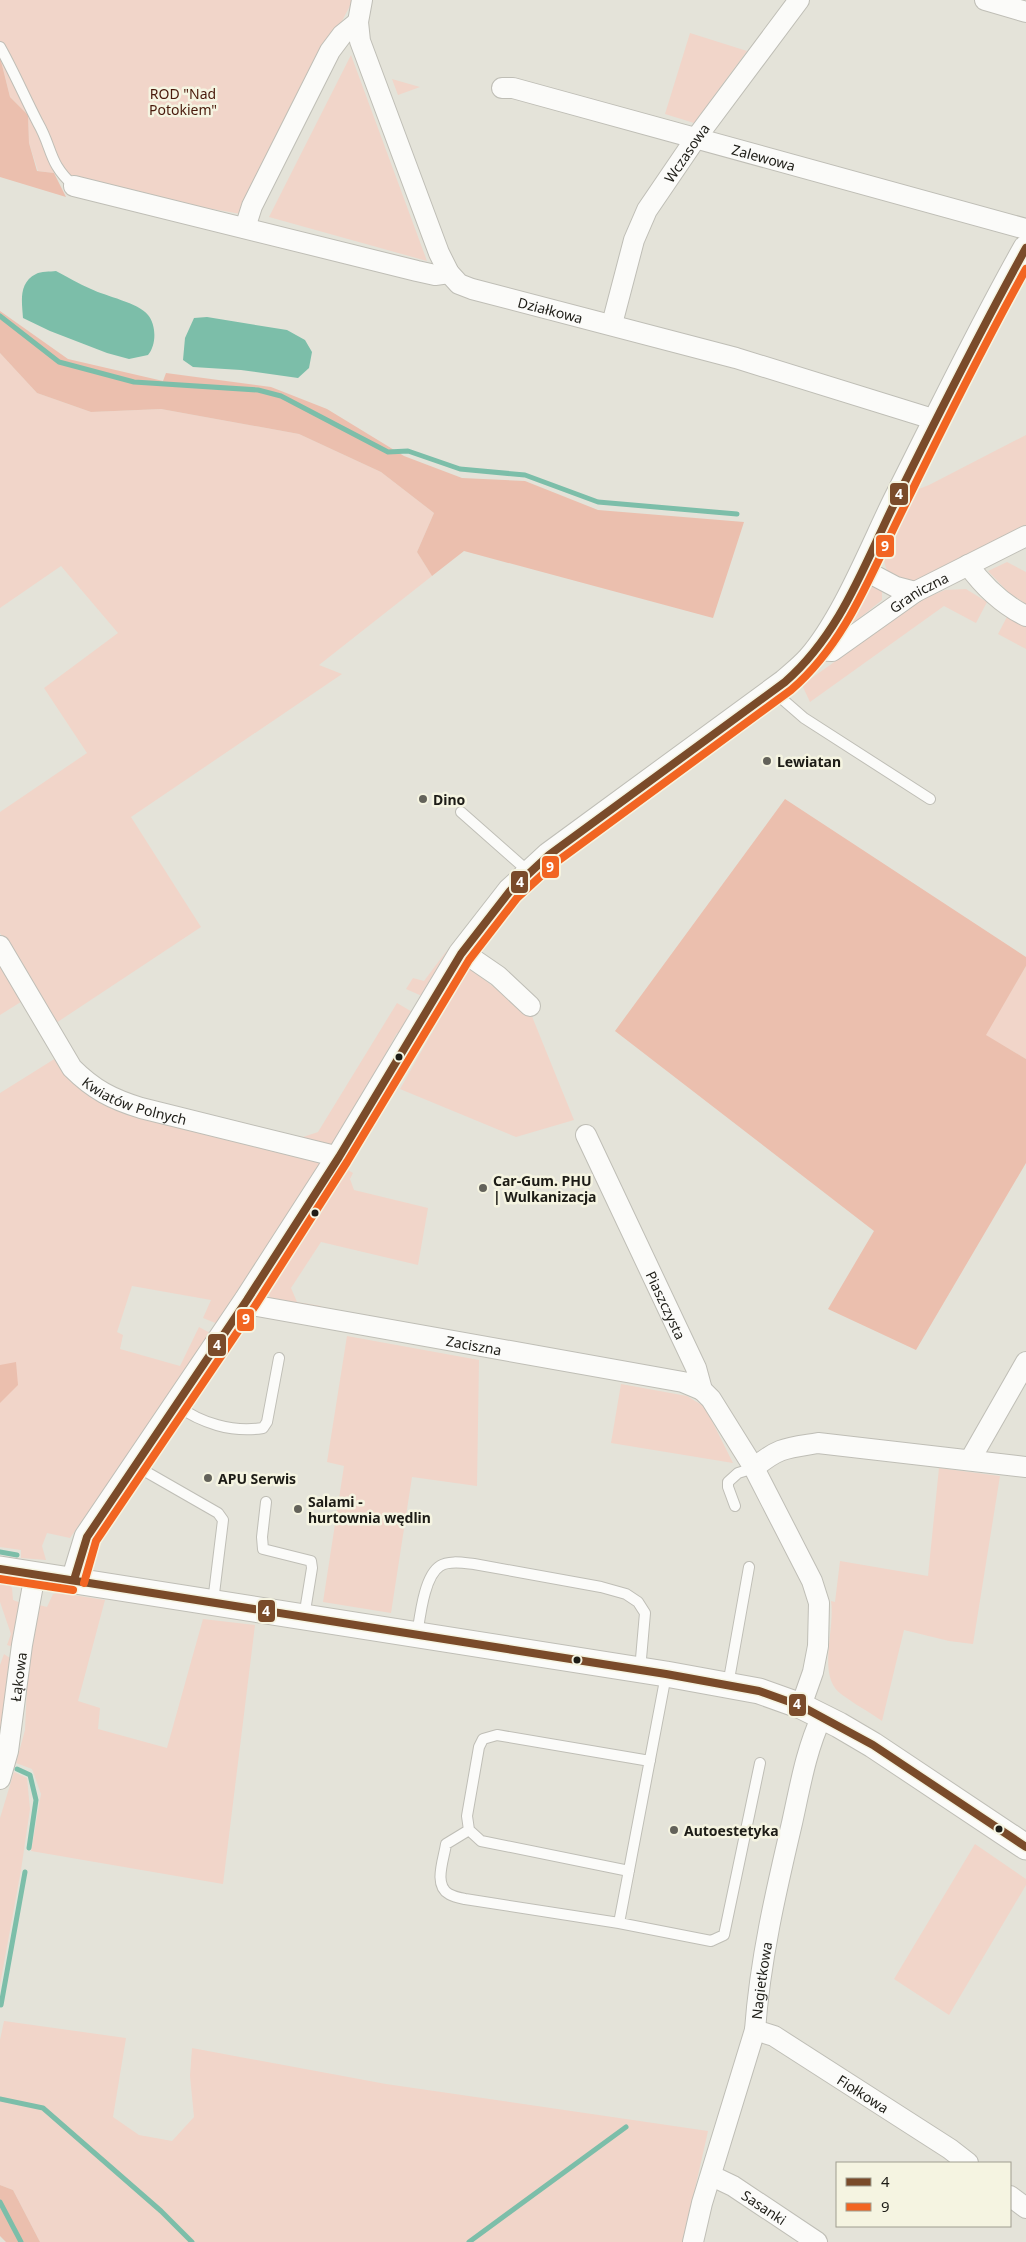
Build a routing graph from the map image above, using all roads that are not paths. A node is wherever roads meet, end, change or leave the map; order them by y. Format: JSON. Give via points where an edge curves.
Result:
{"nodes":[{"id":1,"x":362,"y":0,"type":"edge"},
{"id":2,"x":799,"y":0,"type":"edge"},
{"id":3,"x":985,"y":0,"type":"edge"},
{"id":4,"x":1026,"y":12,"type":"edge"},
{"id":5,"x":358,"y":22,"type":"junction"},
{"id":6,"x":0,"y":46,"type":"edge"},
{"id":7,"x":502,"y":88,"type":"dead end"},
{"id":8,"x":696,"y":138,"type":"junction"},
{"id":9,"x":74,"y":186,"type":"joint"},
{"id":10,"x":244,"y":228,"type":"junction"},
{"id":11,"x":1026,"y":229,"type":"edge"},
{"id":12,"x":1026,"y":248,"type":"edge"},
{"id":13,"x":449,"y":273,"type":"junction"},
{"id":14,"x":612,"y":324,"type":"junction"},
{"id":15,"x":936,"y":420,"type":"junction"},
{"id":16,"x":1026,"y":536,"type":"edge"},
{"id":17,"x":968,"y":565,"type":"junction"},
{"id":18,"x":862,"y":568,"type":"junction"},
{"id":19,"x":915,"y":592,"type":"junction"},
{"id":20,"x":1026,"y":616,"type":"edge"},
{"id":21,"x":816,"y":650,"type":"junction"},
{"id":22,"x":773,"y":691,"type":"junction"},
{"id":23,"x":930,"y":799,"type":"dead end"},
{"id":24,"x":462,"y":812,"type":"dead end"},
{"id":25,"x":530,"y":873,"type":"junction"},
{"id":26,"x":0,"y":946,"type":"edge"},
{"id":27,"x":462,"y":952,"type":"junction"},
{"id":28,"x":530,"y":1006,"type":"dead end"},
{"id":29,"x":586,"y":1134,"type":"dead end"},
{"id":30,"x":339,"y":1157,"type":"junction"},
{"id":31,"x":247,"y":1300,"type":"junction"},
{"id":32,"x":280,"y":1358,"type":"dead end"},
{"id":33,"x":1026,"y":1362,"type":"edge"},
{"id":34,"x":702,"y":1390,"type":"junction"},
{"id":35,"x":176,"y":1405,"type":"junction"},
{"id":36,"x":970,"y":1460,"type":"junction"},
{"id":37,"x":135,"y":1466,"type":"junction"},
{"id":38,"x":1026,"y":1467,"type":"edge"},
{"id":39,"x":754,"y":1468,"type":"junction"},
{"id":40,"x":266,"y":1502,"type":"dead end"},
{"id":41,"x":736,"y":1506,"type":"dead end"},
{"id":42,"x":749,"y":1567,"type":"dead end"},
{"id":43,"x":0,"y":1569,"type":"edge"},
{"id":44,"x":35,"y":1574,"type":"junction"},
{"id":45,"x":74,"y":1580,"type":"junction"},
{"id":46,"x":213,"y":1602,"type":"junction"},
{"id":47,"x":304,"y":1617,"type":"junction"},
{"id":48,"x":416,"y":1634,"type":"junction"},
{"id":49,"x":640,"y":1670,"type":"junction"},
{"id":50,"x":666,"y":1674,"type":"junction"},
{"id":51,"x":728,"y":1685,"type":"junction"},
{"id":52,"x":812,"y":1711,"type":"junction"},
{"id":53,"x":650,"y":1761,"type":"junction"},
{"id":54,"x":760,"y":1763,"type":"dead end"},
{"id":55,"x":0,"y":1779,"type":"edge"},
{"id":56,"x":469,"y":1830,"type":"junction"},
{"id":57,"x":1026,"y":1847,"type":"edge"},
{"id":58,"x":629,"y":1871,"type":"junction"},
{"id":59,"x":619,"y":1923,"type":"junction"},
{"id":60,"x":755,"y":2030,"type":"junction"},
{"id":61,"x":967,"y":2162,"type":"edge"},
{"id":62,"x":712,"y":2176,"type":"junction"},
{"id":63,"x":1011,"y":2197,"type":"edge"},
{"id":64,"x":1026,"y":2208,"type":"edge"},
{"id":65,"x":693,"y":2242,"type":"edge"},
{"id":66,"x":816,"y":2242,"type":"edge"}],
"edges":[{"from":1,"to":5,"type":"street","name":"Działkowa"},
{"from":2,"to":8,"type":"street","name":"Wczasowa"},
{"from":3,"to":4,"type":"street"},
{"from":5,"to":10,"type":"street","via":[[330,50]]},
{"from":5,"to":13,"type":"street","name":"Działkowa","via":[[360,42],[439,254]]},
{"from":6,"to":9,"type":"lane","via":[[60,174]]},
{"from":7,"to":8,"type":"street","name":"Zalewowa","via":[[513,88]]},
{"from":8,"to":11,"type":"street","name":"Zalewowa"},
{"from":8,"to":14,"type":"street","name":"Wczasowa","via":[[647,210],[634,240]]},
{"from":9,"to":10,"type":"street"},
{"from":10,"to":13,"type":"street","via":[[416,271],[435,275]]},
{"from":12,"to":15,"type":"street"},
{"from":13,"to":14,"type":"street","name":"Działkowa","via":[[459,284],[472,290]]},
{"from":14,"to":15,"type":"street","name":"Działkowa","via":[[736,358]]},
{"from":15,"to":18,"type":"street"},
{"from":16,"to":17,"type":"street","name":"Graniczna"},
{"from":17,"to":19,"type":"street","name":"Graniczna"},
{"from":17,"to":20,"type":"street","via":[[982,584],[1010,608]]},
{"from":18,"to":19,"type":"street","via":[[896,587]]},
{"from":18,"to":21,"type":"street"},
{"from":19,"to":21,"type":"street","name":"Graniczna","via":[[832,651]]},
{"from":21,"to":22,"type":"street"},
{"from":22,"to":23,"type":"lane","via":[[804,718]]},
{"from":22,"to":25,"type":"street","via":[[584,827]]},
{"from":24,"to":25,"type":"lane"},
{"from":25,"to":27,"type":"street","via":[[510,891]]},
{"from":26,"to":30,"type":"street","name":"Kwiatów Polnych","via":[[72,1068],[86,1082],[111,1098]]},
{"from":27,"to":28,"type":"street","via":[[498,976]]},
{"from":27,"to":30,"type":"street"},
{"from":29,"to":34,"type":"street","name":"Piaszczysta","via":[[696,1368]]},
{"from":30,"to":31,"type":"street"},
{"from":31,"to":34,"type":"street","name":"Zaciszna","via":[[257,1306],[682,1382]]},
{"from":31,"to":35,"type":"street"},
{"from":32,"to":35,"type":"lane","via":[[267,1422],[262,1428],[231,1429]]},
{"from":33,"to":36,"type":"street"},
{"from":34,"to":39,"type":"street","name":"Piaszczysta"},
{"from":35,"to":37,"type":"street"},
{"from":36,"to":38,"type":"street"},
{"from":36,"to":39,"type":"street","via":[[818,1443],[772,1452]]},
{"from":37,"to":45,"type":"street","via":[[87,1537]]},
{"from":37,"to":46,"type":"lane","via":[[223,1520]]},
{"from":39,"to":41,"type":"lane","via":[[738,1473],[728,1482]]},
{"from":39,"to":52,"type":"street","name":"Piaszczysta","via":[[812,1581],[819,1603]]},
{"from":40,"to":47,"type":"lane","via":[[263,1550],[311,1560]]},
{"from":42,"to":51,"type":"lane"},
{"from":43,"to":44,"type":"street"},
{"from":44,"to":45,"type":"street"},
{"from":44,"to":55,"type":"street","name":"Łąkowa","via":[[8,1751]]},
{"from":45,"to":46,"type":"street"},
{"from":46,"to":47,"type":"street"},
{"from":47,"to":48,"type":"street"},
{"from":48,"to":49,"type":"street"},
{"from":48,"to":49,"type":"lane","via":[[432,1573],[441,1565],[474,1564],[626,1594],[638,1602],[645,1613]]},
{"from":49,"to":50,"type":"street"},
{"from":50,"to":51,"type":"street"},
{"from":50,"to":53,"type":"lane"},
{"from":51,"to":52,"type":"street","via":[[759,1691]]},
{"from":52,"to":57,"type":"street","via":[[873,1745]]},
{"from":52,"to":60,"type":"street","name":"Nagietkowa","via":[[809,1750],[772,1909]]},
{"from":53,"to":56,"type":"lane","via":[[497,1735],[483,1739],[467,1816]]},
{"from":53,"to":58,"type":"lane"},
{"from":54,"to":59,"type":"lane","via":[[724,1935],[711,1941]]},
{"from":56,"to":58,"type":"lane","via":[[481,1841]]},
{"from":56,"to":59,"type":"lane","via":[[446,1844],[440,1879],[441,1887],[448,1894]]},
{"from":58,"to":59,"type":"lane"},
{"from":60,"to":61,"type":"street","name":"Fiołkowa","via":[[774,2036]]},
{"from":60,"to":62,"type":"street","name":"Nagietkowa"},
{"from":62,"to":65,"type":"street","name":"Nagietkowa"},
{"from":62,"to":66,"type":"street","name":"Sasanki","via":[[733,2186]]},
{"from":63,"to":64,"type":"street"}]}
